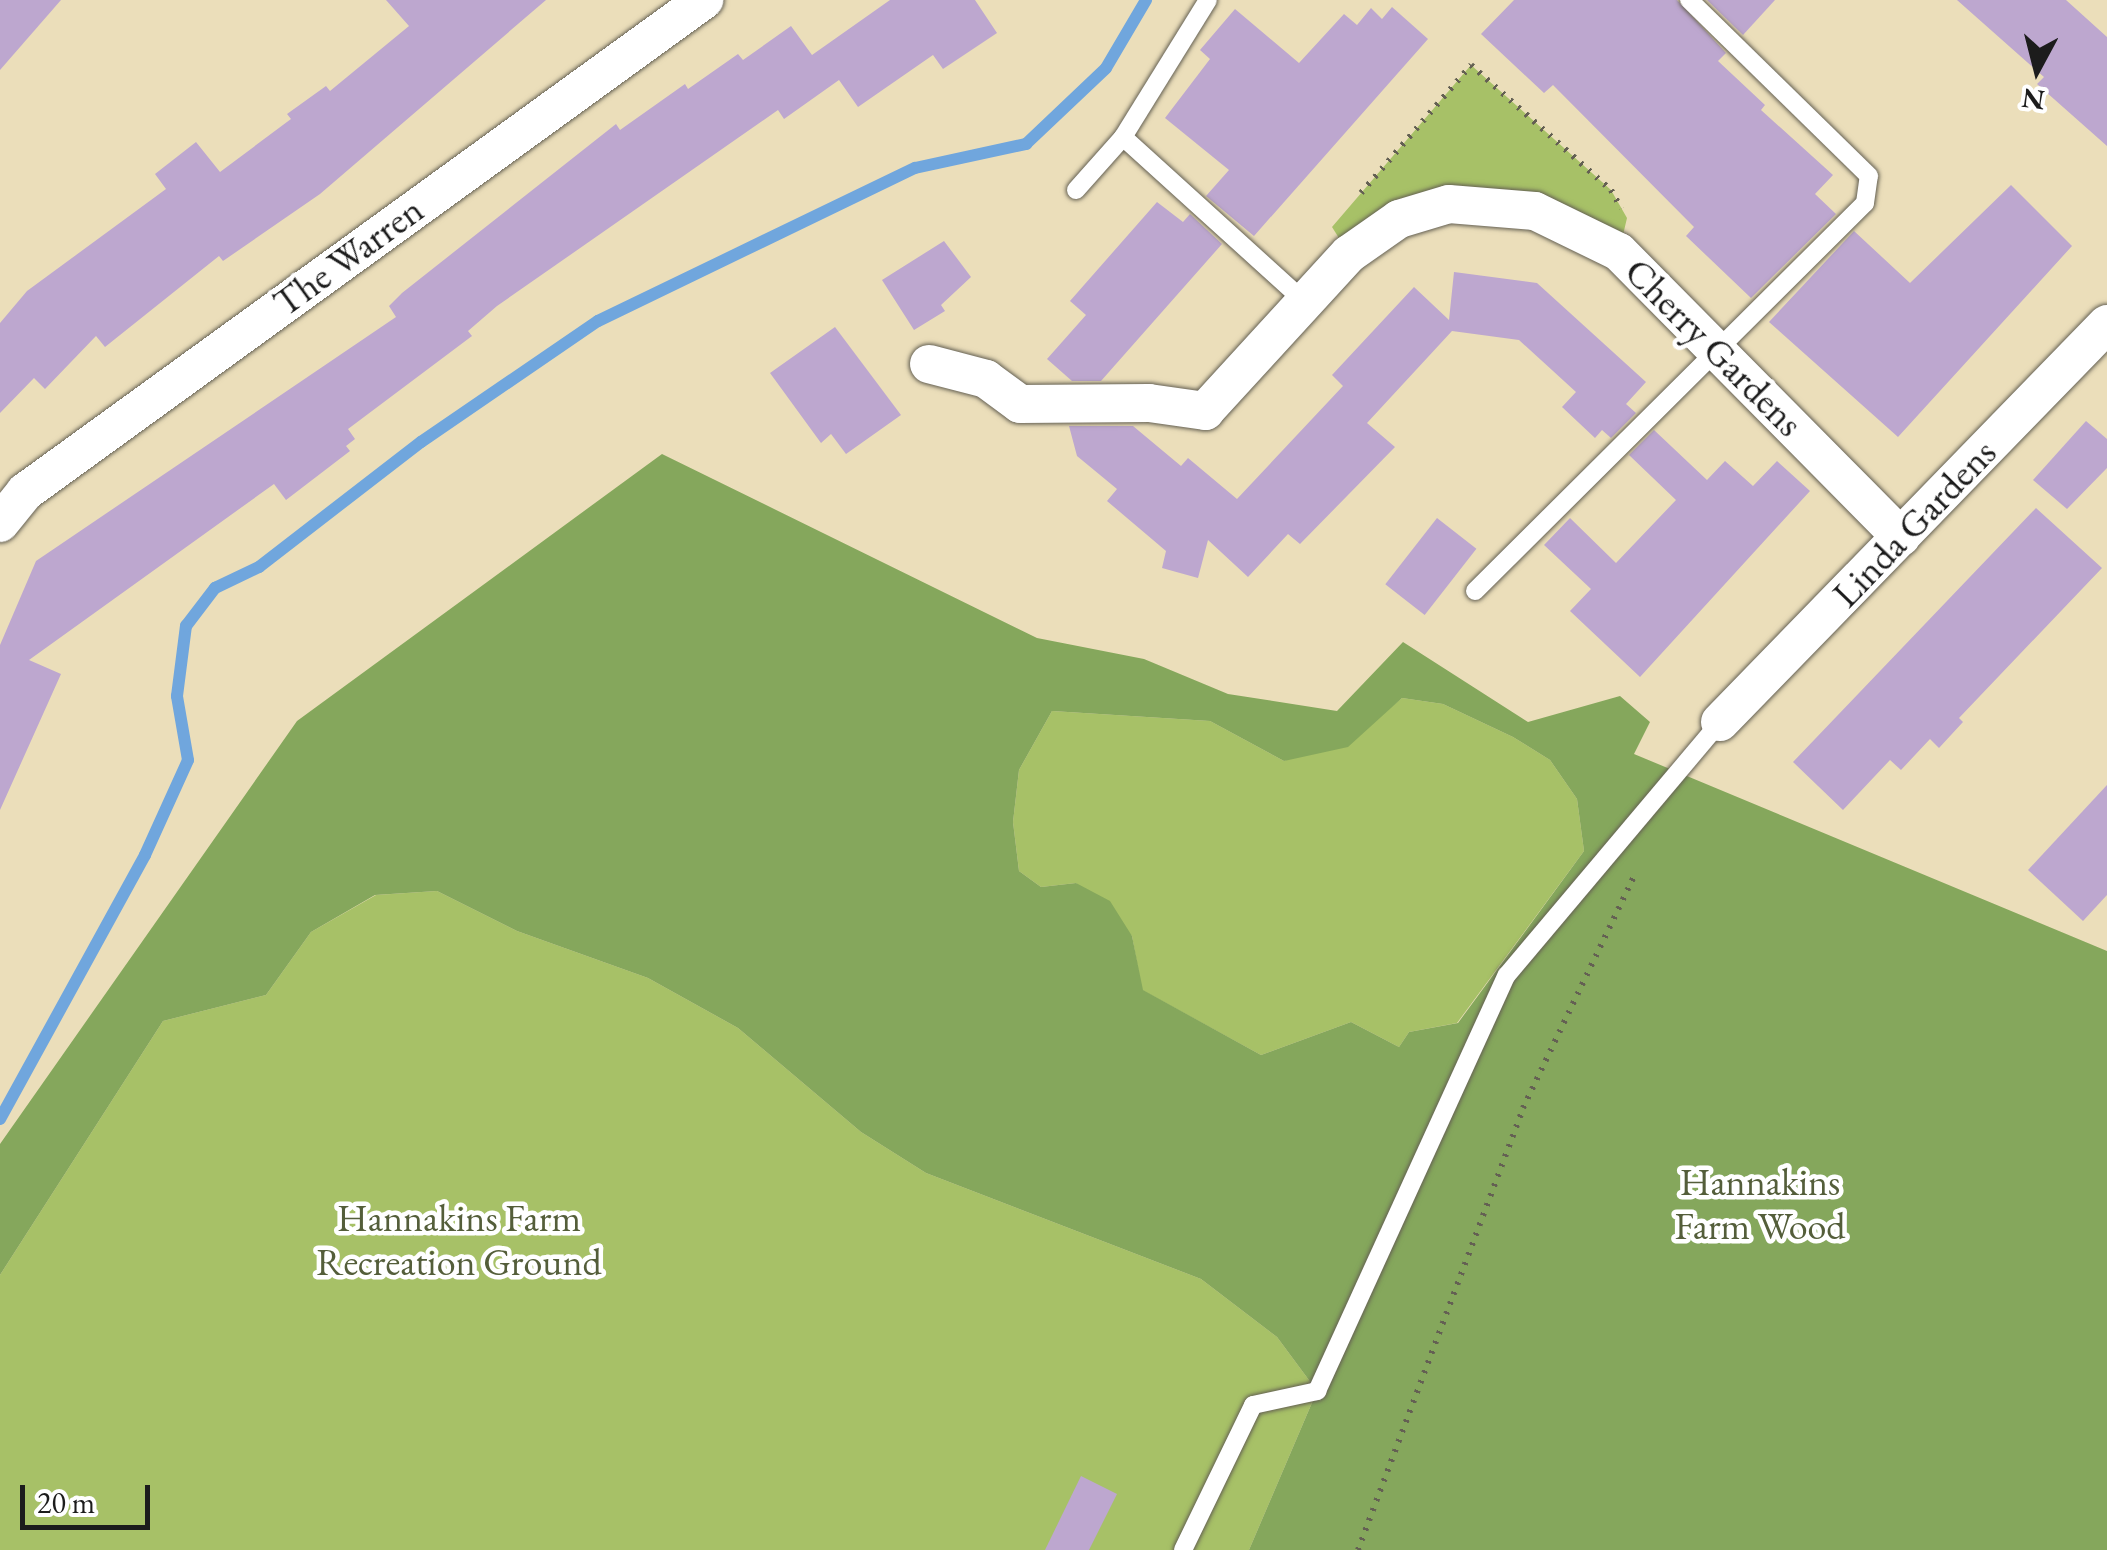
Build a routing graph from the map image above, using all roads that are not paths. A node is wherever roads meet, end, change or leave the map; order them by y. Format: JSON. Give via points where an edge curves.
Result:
{"nodes":[{"id":1,"x":704,"y":0,"type":"edge"},
{"id":2,"x":1208,"y":0,"type":"edge"},
{"id":3,"x":1689,"y":0,"type":"edge"},
{"id":4,"x":1123,"y":138,"type":"junction"},
{"id":5,"x":1076,"y":190,"type":"dead end"},
{"id":6,"x":1304,"y":301,"type":"junction"},
{"id":7,"x":2107,"y":324,"type":"edge"},
{"id":8,"x":1717,"y":350,"type":"junction"},
{"id":9,"x":930,"y":364,"type":"dead end"},
{"id":10,"x":0,"y":523,"type":"edge"},
{"id":11,"x":1901,"y":537,"type":"junction"},
{"id":12,"x":1475,"y":591,"type":"dead end"},
{"id":13,"x":1720,"y":722,"type":"joint"},
{"id":14,"x":1182,"y":1550,"type":"edge"}],
"edges":[{"from":1,"to":10,"type":"street","name":"The Warren","via":[[25,492]]},
{"from":2,"to":4,"type":"lane"},
{"from":3,"to":8,"type":"lane","via":[[1868,176],[1865,203]]},
{"from":4,"to":5,"type":"lane"},
{"from":4,"to":6,"type":"lane"},
{"from":6,"to":8,"type":"street","name":"Cherry Gardens","via":[[1349,254],[1399,219],[1449,204],[1535,212],[1620,252]]},
{"from":6,"to":9,"type":"street","name":"Cherry Gardens","via":[[1205,412],[1148,403],[1020,404],[986,380]]},
{"from":7,"to":11,"type":"street","name":"Linda Gardens"},
{"from":8,"to":11,"type":"street","name":"Cherry Gardens"},
{"from":8,"to":12,"type":"lane"},
{"from":11,"to":13,"type":"street","name":"Linda Gardens"},
{"from":13,"to":14,"type":"lane","via":[[1506,975],[1317,1391],[1253,1405]]}]}
